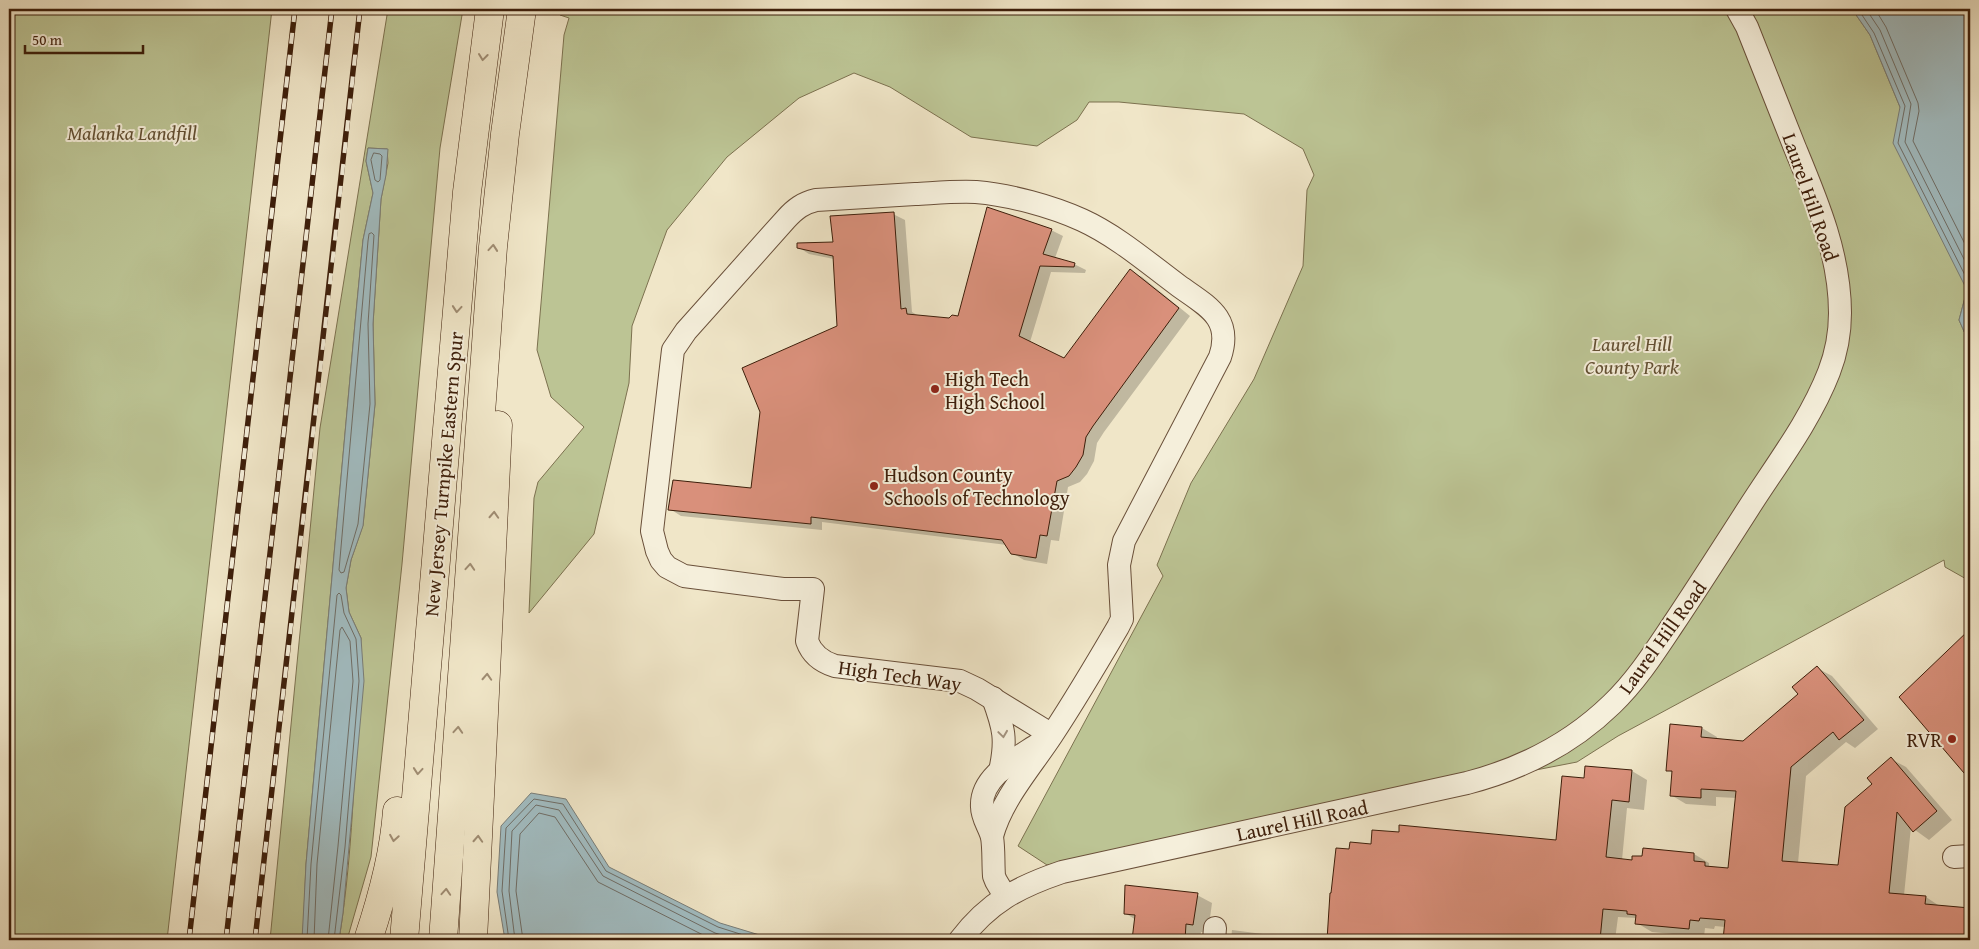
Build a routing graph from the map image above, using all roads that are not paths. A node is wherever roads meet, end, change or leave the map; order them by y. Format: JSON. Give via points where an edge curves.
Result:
{"nodes":[{"id":1,"x":490,"y":9,"type":"edge"},
{"id":2,"x":522,"y":9,"type":"edge"},
{"id":3,"x":1738,"y":9,"type":"edge"},
{"id":4,"x":490,"y":286,"type":"junction"},
{"id":5,"x":782,"y":589,"type":"junction"},
{"id":6,"x":810,"y":613,"type":"junction"},
{"id":7,"x":431,"y":618,"type":"junction"},
{"id":8,"x":993,"y":698,"type":"junction"},
{"id":9,"x":1052,"y":735,"type":"junction"},
{"id":10,"x":1000,"y":770,"type":"junction"},
{"id":11,"x":992,"y":836,"type":"junction"},
{"id":12,"x":1005,"y":896,"type":"junction"},
{"id":13,"x":368,"y":940,"type":"edge"},
{"id":14,"x":404,"y":940,"type":"edge"},
{"id":15,"x":442,"y":940,"type":"edge"},
{"id":16,"x":473,"y":940,"type":"edge"},
{"id":17,"x":960,"y":940,"type":"edge"}],
"edges":[{"from":1,"to":7,"type":"highway","name":"New Jersey Turnpike Eastern Spur","one_way":true,"via":[[469,174]]},
{"from":4,"to":2,"type":"highway","name":"New Jersey Turnpike Eastern Spur","one_way":true,"via":[[504,134]]},
{"from":3,"to":12,"type":"street","name":"Laurel Hill Road","via":[[1827,231],[1838,278],[1838,336],[1829,372],[1803,422],[1641,671],[1612,704],[1577,732],[1534,759],[1490,777],[1062,872]]},
{"from":15,"to":4,"type":"highway","name":"New Jersey Turnpike Eastern Spur","one_way":true},
{"from":16,"to":4,"type":"highway","one_way":true,"via":[[499,406]]},
{"from":5,"to":6,"type":"street","via":[[798,599]]},
{"from":5,"to":6,"type":"street","name":"High Tech Way","via":[[813,589]]},
{"from":5,"to":9,"type":"street","via":[[684,576],[667,567],[657,550],[652,531],[673,350],[686,331],[786,219],[807,202],[955,192],[991,194],[1063,213],[1097,227],[1203,304],[1216,316],[1224,330],[1224,339],[1220,357],[1124,541],[1119,565],[1122,619]]},
{"from":6,"to":8,"type":"street","name":"High Tech Way","via":[[807,641],[814,655],[828,664],[950,679]]},
{"from":7,"to":13,"type":"highway","one_way":true,"via":[[404,728],[392,852]]},
{"from":7,"to":14,"type":"highway","name":"New Jersey Turnpike Eastern Spur","one_way":true},
{"from":8,"to":9,"type":"street","name":"High Tech Way"},
{"from":8,"to":10,"type":"street","one_way":true,"via":[[1004,736],[1005,750]]},
{"from":9,"to":10,"type":"street"},
{"from":9,"to":11,"type":"street","via":[[1005,806]]},
{"from":10,"to":11,"type":"street","via":[[987,788],[982,804],[983,816]]},
{"from":11,"to":12,"type":"street","via":[[994,876]]},
{"from":12,"to":17,"type":"street","name":"Laurel Hill Road","via":[[987,909]]}]}
